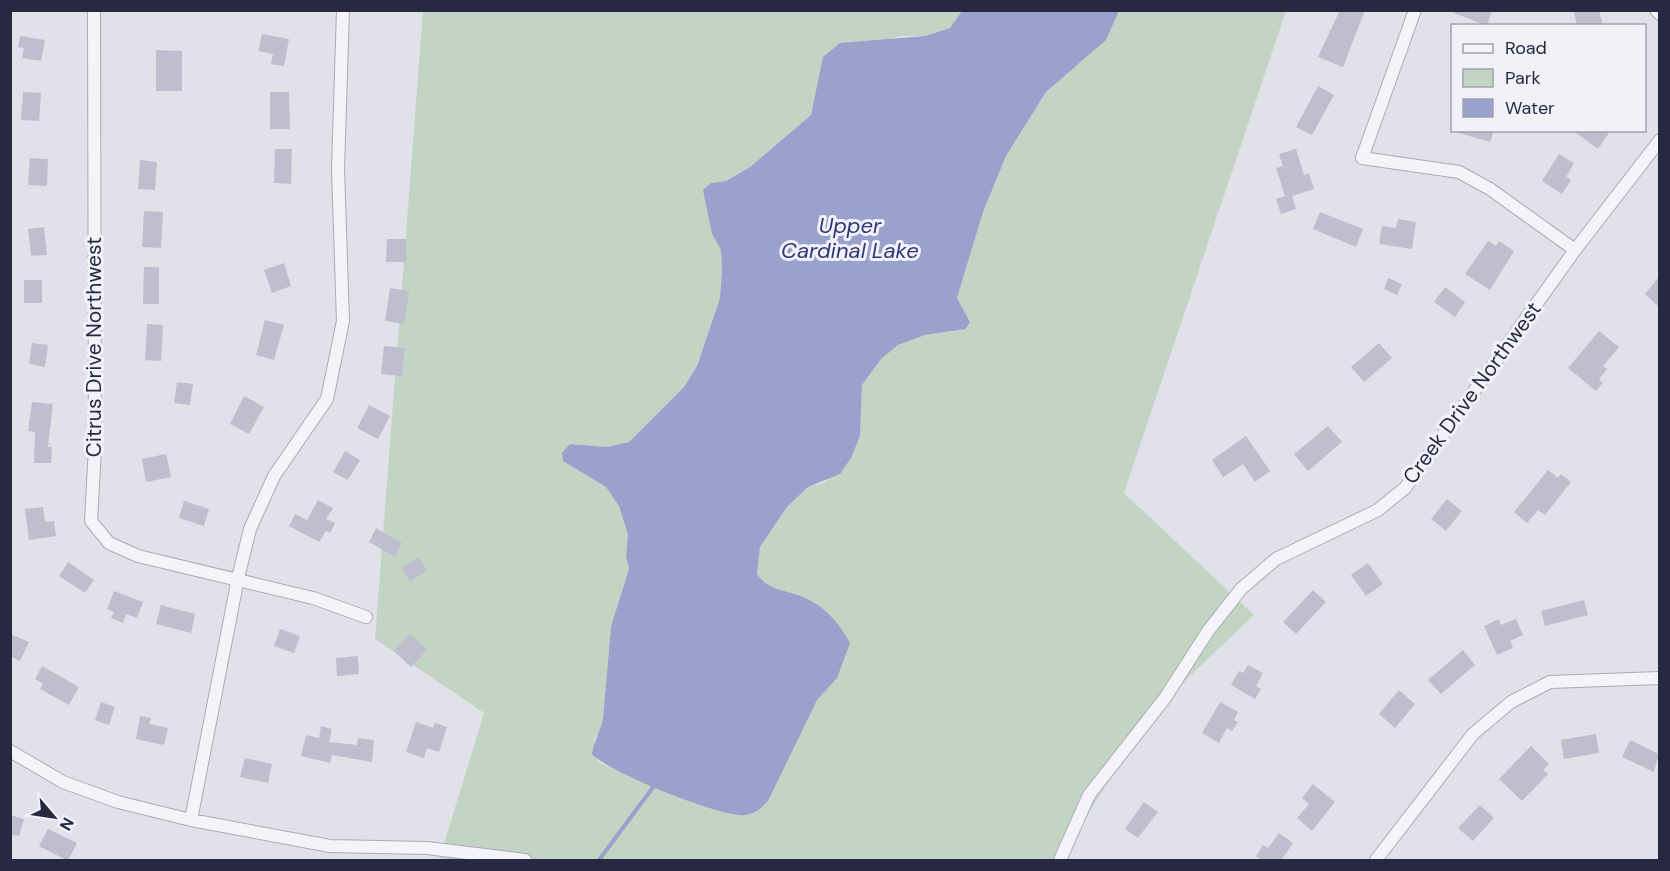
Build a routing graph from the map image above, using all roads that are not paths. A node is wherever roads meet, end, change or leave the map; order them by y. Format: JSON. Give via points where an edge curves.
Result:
{"nodes":[{"id":1,"x":94,"y":10,"type":"edge"},
{"id":2,"x":343,"y":10,"type":"edge"},
{"id":3,"x":1415,"y":10,"type":"edge"},
{"id":4,"x":1656,"y":10,"type":"edge"},
{"id":5,"x":1659,"y":14,"type":"edge"},
{"id":6,"x":1659,"y":140,"type":"edge"},
{"id":7,"x":1575,"y":250,"type":"junction"},
{"id":8,"x":238,"y":578,"type":"junction"},
{"id":9,"x":366,"y":617,"type":"dead end"},
{"id":10,"x":1659,"y":678,"type":"edge"},
{"id":11,"x":10,"y":751,"type":"edge"},
{"id":12,"x":191,"y":820,"type":"junction"},
{"id":13,"x":525,"y":861,"type":"edge"},
{"id":14,"x":1060,"y":861,"type":"edge"},
{"id":15,"x":1376,"y":861,"type":"edge"}],
"edges":[{"from":1,"to":8,"type":"street","name":"Citrus Drive Northwest","via":[[95,447],[91,520],[109,543],[138,556]]},
{"from":2,"to":8,"type":"street","via":[[338,169],[343,321],[327,399],[274,476],[250,529]]},
{"from":3,"to":7,"type":"street","via":[[1362,158],[1459,172],[1490,189]]},
{"from":4,"to":5,"type":"street"},
{"from":6,"to":7,"type":"street","name":"Creek Drive Northwest"},
{"from":7,"to":14,"type":"street","name":"Creek Drive Northwest","via":[[1404,488],[1378,510],[1276,559],[1241,589],[1208,631],[1166,698],[1089,795]]},
{"from":8,"to":9,"type":"street","name":"Citrus Drive Northwest","via":[[314,598]]},
{"from":8,"to":12,"type":"street"},
{"from":10,"to":15,"type":"street","via":[[1550,682],[1511,702],[1473,734]]},
{"from":11,"to":12,"type":"street","via":[[63,782],[118,802]]},
{"from":12,"to":13,"type":"street","via":[[330,846],[427,848]]}]}
